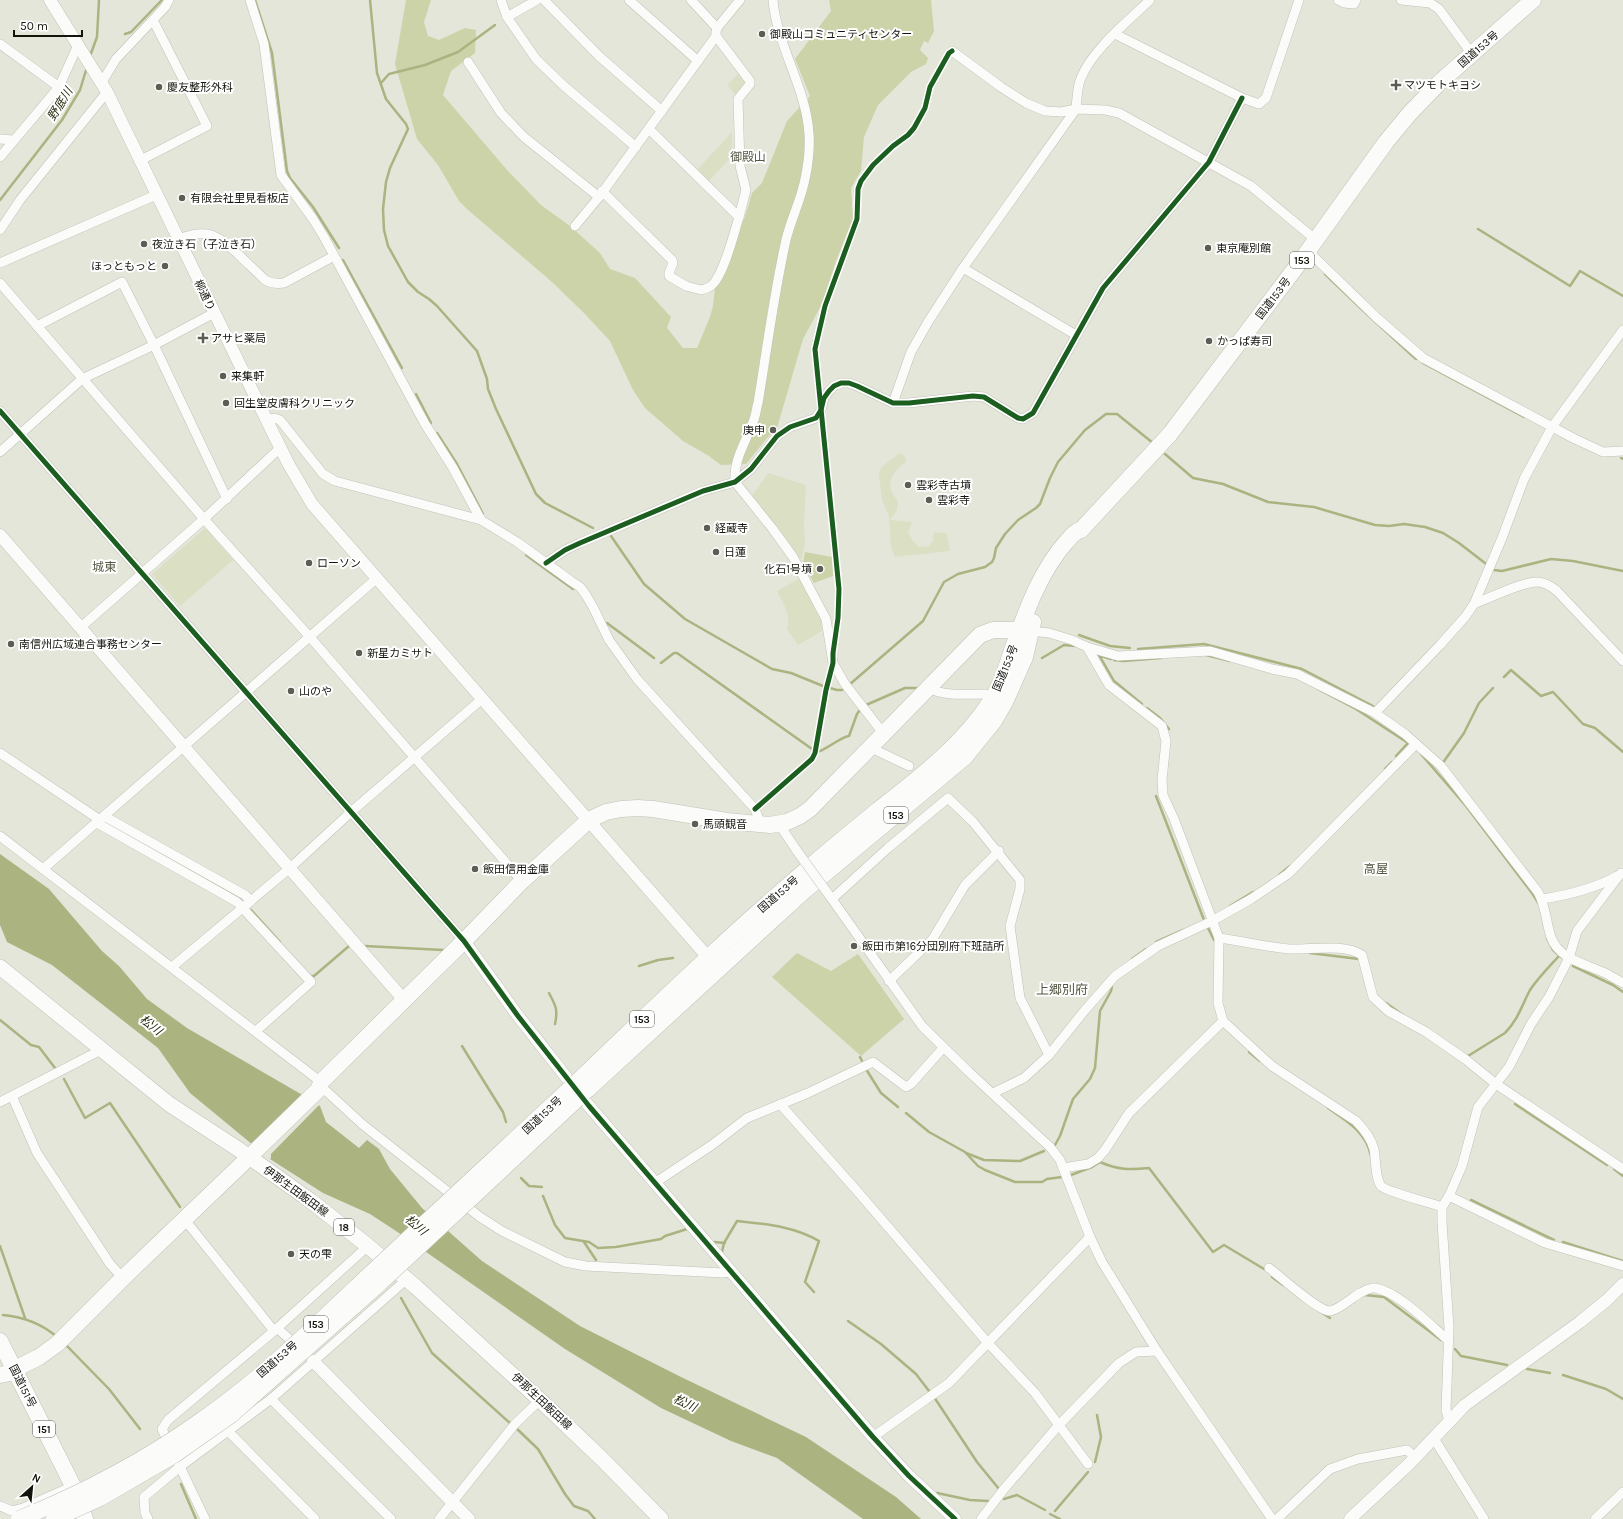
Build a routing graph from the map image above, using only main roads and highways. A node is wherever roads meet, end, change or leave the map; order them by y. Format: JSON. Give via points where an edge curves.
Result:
{"nodes":[{"id":1,"x":1533,"y":0,"type":"edge"},
{"id":2,"x":1026,"y":630,"type":"junction"},
{"id":3,"x":1,"y":969,"type":"edge"},
{"id":4,"x":582,"y":1085,"type":"junction"},
{"id":5,"x":253,"y":1154,"type":"junction"},
{"id":6,"x":0,"y":1341,"type":"edge"},
{"id":7,"x":10,"y":1369,"type":"edge"},
{"id":8,"x":19,"y":1519,"type":"edge"},
{"id":9,"x":54,"y":1519,"type":"edge"},
{"id":10,"x":85,"y":1519,"type":"edge"},
{"id":11,"x":661,"y":1519,"type":"edge"}],
"edges":[{"from":1,"to":2,"type":"highway","name":"国道153号","number":"153","via":[[1439,83],[1386,142],[1312,246],[1167,438],[1081,530],[1057,562]]},
{"from":2,"to":4,"type":"highway","name":"国道153号","number":"153","via":[[992,699],[957,742],[920,777],[851,832],[707,957]]},
{"from":2,"to":4,"type":"highway","name":"国道153号","number":"153","via":[[1025,657],[1005,702],[994,721],[965,757],[804,891],[718,969]]},
{"from":2,"to":5,"type":"highway","name":"国道153号","via":[[993,630],[980,634],[810,809],[787,822],[757,824],[638,808],[606,812],[588,820],[522,881]]},
{"from":3,"to":5,"type":"main road","name":"伊那生田飯田線","number":"18","via":[[170,1104]]},
{"from":4,"to":8,"type":"highway","name":"国道153号","number":"153","bridge":true,"via":[[302,1337],[200,1422],[109,1478]]},
{"from":4,"to":9,"type":"highway","name":"国道153号","number":"153","bridge":true,"via":[[380,1283],[231,1415],[174,1454],[100,1498]]},
{"from":5,"to":7,"type":"highway","via":[[122,1278],[62,1340],[44,1354]]},
{"from":5,"to":11,"type":"main road","name":"伊那生田飯田線","number":"18","via":[[407,1279],[540,1400]]},
{"from":6,"to":7,"type":"highway","name":"国道151号","number":"151"},
{"from":7,"to":10,"type":"highway","name":"国道151号","number":"151","via":[[73,1486]]}]}
